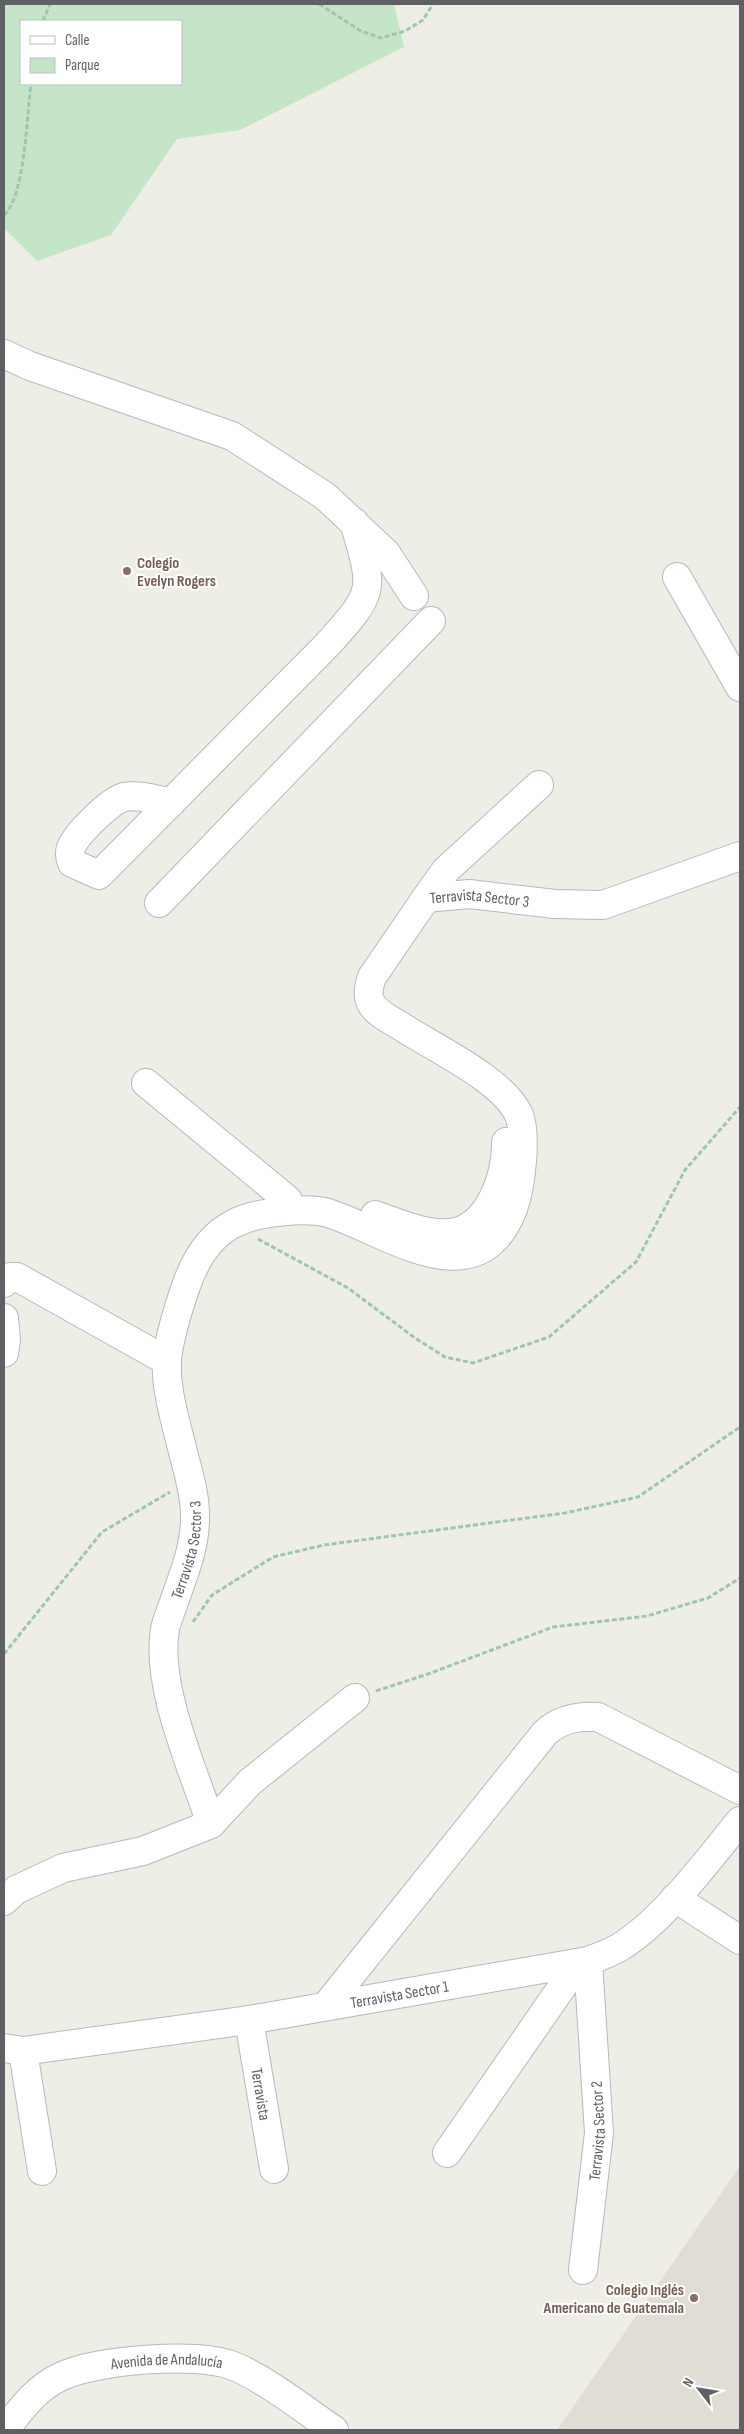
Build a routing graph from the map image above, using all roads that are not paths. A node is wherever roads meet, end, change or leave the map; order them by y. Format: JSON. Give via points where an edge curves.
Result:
{"nodes":[{"id":1,"x":4,"y":354,"type":"edge"},
{"id":2,"x":354,"y":522,"type":"junction"},
{"id":3,"x":678,"y":577,"type":"dead end"},
{"id":4,"x":367,"y":589,"type":"junction"},
{"id":5,"x":431,"y":621,"type":"dead end"},
{"id":6,"x":740,"y":687,"type":"edge"},
{"id":7,"x":539,"y":785,"type":"dead end"},
{"id":8,"x":171,"y":803,"type":"junction"},
{"id":9,"x":740,"y":856,"type":"edge"},
{"id":10,"x":426,"y":898,"type":"junction"},
{"id":11,"x":159,"y":903,"type":"dead end"},
{"id":12,"x":146,"y":1082,"type":"dead end"},
{"id":13,"x":497,"y":1089,"type":"junction"},
{"id":14,"x":288,"y":1200,"type":"junction"},
{"id":15,"x":243,"y":1221,"type":"junction"},
{"id":16,"x":4,"y":1283,"type":"edge"},
{"id":17,"x":4,"y":1318,"type":"edge"},
{"id":18,"x":4,"y":1353,"type":"edge"},
{"id":19,"x":167,"y":1361,"type":"junction"},
{"id":20,"x":355,"y":1698,"type":"road end"},
{"id":21,"x":740,"y":1790,"type":"edge"},
{"id":22,"x":740,"y":1821,"type":"edge"},
{"id":23,"x":211,"y":1824,"type":"junction"},
{"id":24,"x":675,"y":1898,"type":"junction"},
{"id":25,"x":4,"y":1901,"type":"edge"},
{"id":26,"x":740,"y":1940,"type":"edge"},
{"id":27,"x":583,"y":1962,"type":"junction"},
{"id":28,"x":326,"y":2006,"type":"junction"},
{"id":29,"x":249,"y":2020,"type":"junction"},
{"id":30,"x":13,"y":2049,"type":"edge"},
{"id":31,"x":447,"y":2153,"type":"dead end"},
{"id":32,"x":274,"y":2169,"type":"dead end"},
{"id":33,"x":42,"y":2171,"type":"dead end"},
{"id":34,"x":583,"y":2270,"type":"dead end"},
{"id":35,"x":5,"y":2430,"type":"edge"},
{"id":36,"x":334,"y":2430,"type":"edge"}],
"edges":[{"from":1,"to":2,"type":"street","via":[[232,436],[325,496]]},
{"from":2,"to":4,"type":"street","via":[[367,566]]},
{"from":2,"to":4,"type":"street","via":[[386,553],[414,596]]},
{"from":3,"to":6,"type":"street"},
{"from":4,"to":8,"type":"street","via":[[359,609],[328,644]]},
{"from":5,"to":11,"type":"street"},
{"from":7,"to":10,"type":"street","via":[[446,870]]},
{"from":8,"to":8,"type":"street","via":[[99,876],[75,865],[70,853],[74,843],[110,804],[127,797]]},
{"from":9,"to":10,"type":"street","name":"Terravista Sector 3","via":[[603,905],[555,904],[469,894]]},
{"from":10,"to":13,"type":"street","name":"Terravista Sector 3","via":[[372,977],[369,999],[379,1012],[478,1072]]},
{"from":12,"to":14,"type":"street"},
{"from":13,"to":14,"type":"street","via":[[505,1121],[506,1155],[499,1186],[487,1209],[462,1231],[436,1233],[336,1203]]},
{"from":13,"to":15,"type":"street","name":"Terravista Sector 3","via":[[520,1117],[523,1155],[520,1182],[513,1209],[498,1234],[479,1250],[456,1256],[432,1254],[327,1213],[309,1210],[281,1212]]},
{"from":14,"to":15,"type":"street","name":"Terravista Sector 3"},
{"from":15,"to":19,"type":"street","name":"Terravista Sector 3","via":[[208,1245],[194,1264],[176,1312]]},
{"from":16,"to":19,"type":"street","via":[[18,1277]]},
{"from":17,"to":18,"type":"street"},
{"from":19,"to":23,"type":"street","name":"Terravista Sector 3","via":[[171,1403],[196,1512],[191,1553],[165,1628],[164,1663],[172,1708]]},
{"from":20,"to":23,"type":"street","via":[[250,1782]]},
{"from":21,"to":28,"type":"street","via":[[598,1717],[584,1716],[555,1724]]},
{"from":22,"to":24,"type":"street","name":"Terravista Sector 1"},
{"from":23,"to":25,"type":"street","via":[[143,1851],[64,1868],[16,1890]]},
{"from":24,"to":26,"type":"street"},
{"from":24,"to":27,"type":"street","name":"Terravista Sector 1","via":[[635,1936],[610,1952]]},
{"from":27,"to":28,"type":"street","name":"Terravista Sector 1"},
{"from":27,"to":31,"type":"street"},
{"from":27,"to":34,"type":"street","name":"Terravista Sector 2","via":[[599,2133]]},
{"from":28,"to":29,"type":"street","name":"Terravista Sector 1"},
{"from":29,"to":30,"type":"street","name":"Terravista Sector 1"},
{"from":29,"to":32,"type":"street","name":"Terravista"},
{"from":30,"to":33,"type":"street"},
{"from":35,"to":36,"type":"street","name":"Avenida de Andalucía","via":[[30,2399],[62,2376],[110,2363],[170,2360],[221,2363],[239,2369]]}]}
